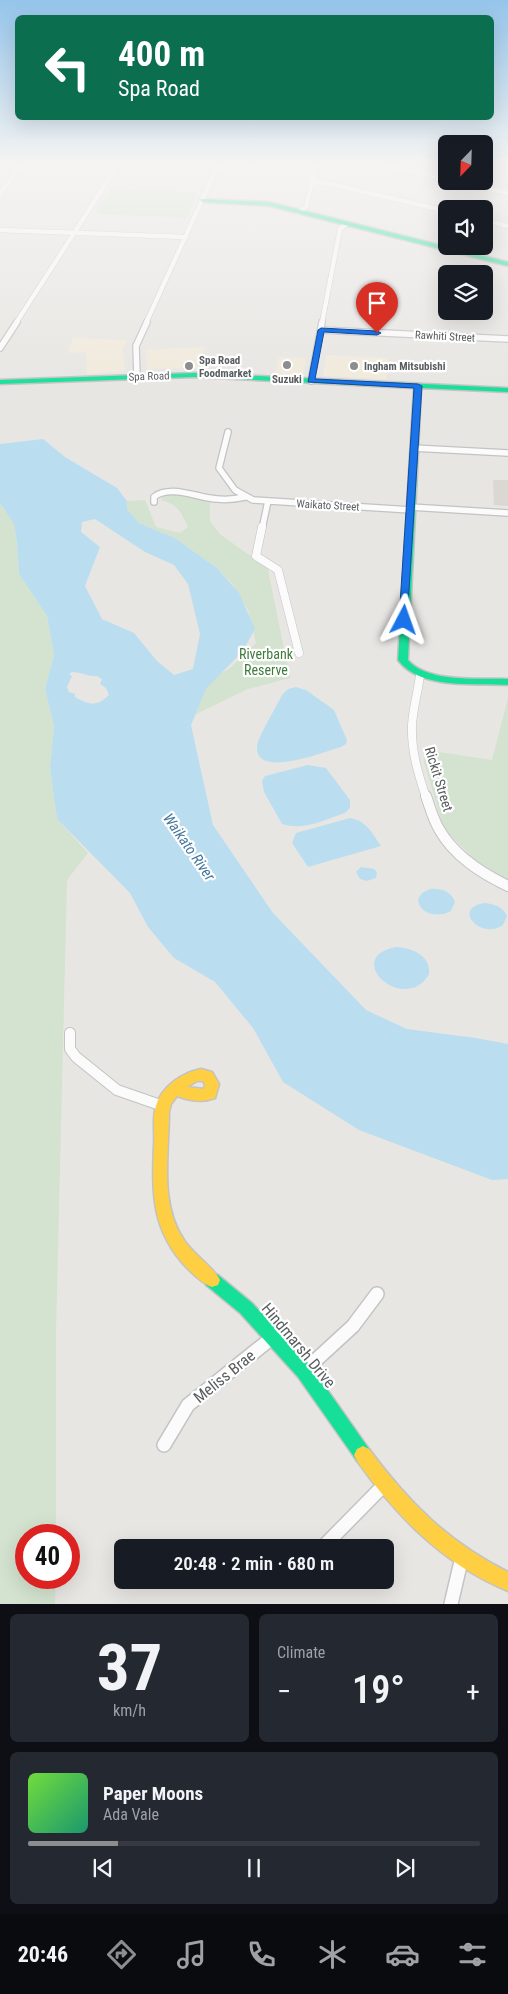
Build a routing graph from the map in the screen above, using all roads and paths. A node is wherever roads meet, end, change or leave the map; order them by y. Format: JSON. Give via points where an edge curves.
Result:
{"nodes":[{"id":1,"x":70,"y":240,"type":"edge"},
{"id":2,"x":185,"y":240,"type":"edge"},
{"id":3,"x":338,"y":240,"type":"edge"},
{"id":4,"x":410,"y":240,"type":"edge"},
{"id":5,"x":508,"y":264,"type":"edge"},
{"id":6,"x":321,"y":330,"type":"junction"},
{"id":7,"x":508,"y":339,"type":"edge"},
{"id":8,"x":0,"y":348,"type":"edge"},
{"id":9,"x":137,"y":376,"type":"junction"},
{"id":10,"x":311,"y":381,"type":"junction"},
{"id":11,"x":0,"y":382,"type":"edge"},
{"id":12,"x":418,"y":386,"type":"junction"},
{"id":13,"x":508,"y":390,"type":"edge"},
{"id":14,"x":228,"y":432,"type":"dead end"},
{"id":15,"x":413,"y":448,"type":"junction"},
{"id":16,"x":508,"y":453,"type":"edge"},
{"id":17,"x":245,"y":497,"type":"junction"},
{"id":18,"x":268,"y":501,"type":"junction"},
{"id":19,"x":154,"y":502,"type":"dead end"},
{"id":20,"x":410,"y":508,"type":"junction"},
{"id":21,"x":508,"y":513,"type":"edge"},
{"id":22,"x":299,"y":653,"type":"dead end"},
{"id":23,"x":420,"y":675,"type":"junction"},
{"id":24,"x":508,"y":682,"type":"edge"},
{"id":25,"x":508,"y":886,"type":"edge"},
{"id":26,"x":70,"y":1033,"type":"dead end"},
{"id":27,"x":177,"y":1089,"type":"dead end"},
{"id":28,"x":163,"y":1106,"type":"junction"},
{"id":29,"x":377,"y":1294,"type":"dead end"},
{"id":30,"x":273,"y":1337,"type":"junction"},
{"id":31,"x":304,"y":1371,"type":"junction"},
{"id":32,"x":164,"y":1445,"type":"dead end"},
{"id":33,"x":384,"y":1485,"type":"junction"},
{"id":34,"x":331,"y":1539,"type":"edge"},
{"id":35,"x":462,"y":1556,"type":"junction"},
{"id":36,"x":508,"y":1582,"type":"edge"},
{"id":37,"x":451,"y":1604,"type":"edge"}],
"edges":[{"from":1,"to":8,"type":"street"},
{"from":2,"to":9,"type":"street","via":[[136,346]]},
{"from":3,"to":6,"type":"street"},
{"from":4,"to":5,"type":"street"},
{"from":6,"to":7,"type":"street","name":"Rawhiti Street"},
{"from":6,"to":10,"type":"street"},
{"from":9,"to":10,"type":"street","name":"Spa Road","via":[[194,375]]},
{"from":9,"to":11,"type":"street","name":"Spa Road"},
{"from":10,"to":12,"type":"street","name":"Spa Road"},
{"from":12,"to":13,"type":"street","name":"Spa Road"},
{"from":12,"to":15,"type":"street"},
{"from":14,"to":17,"type":"street","via":[[219,468],[235,490]]},
{"from":15,"to":16,"type":"street"},
{"from":15,"to":20,"type":"street"},
{"from":17,"to":18,"type":"street","name":"Waikato Street"},
{"from":17,"to":19,"type":"street","name":"Waikato Street","via":[[217,501],[167,491],[154,497]]},
{"from":18,"to":20,"type":"street","name":"Waikato Street"},
{"from":18,"to":22,"type":"street","via":[[256,556],[278,570]]},
{"from":20,"to":21,"type":"street","name":"Waikato Street"},
{"from":20,"to":23,"type":"street","via":[[402,656],[406,668]]},
{"from":23,"to":24,"type":"street"},
{"from":23,"to":25,"type":"street","name":"Rickit Street","via":[[414,711],[413,749],[438,828],[451,846],[478,871]]},
{"from":26,"to":28,"type":"street","via":[[70,1049],[76,1057],[117,1090]]},
{"from":27,"to":28,"type":"street","via":[[166,1097]]},
{"from":28,"to":30,"type":"street","name":"Hindmarsh Drive","via":[[161,1193],[165,1219],[174,1240],[190,1262],[246,1308]]},
{"from":29,"to":31,"type":"street","via":[[356,1324]]},
{"from":30,"to":31,"type":"street","name":"Hindmarsh Drive"},
{"from":30,"to":32,"type":"street","name":"Meliss Brae","via":[[188,1405]]},
{"from":31,"to":33,"type":"street","name":"Hindmarsh Drive"},
{"from":33,"to":34,"type":"street"},
{"from":33,"to":35,"type":"street","name":"Hindmarsh Drive","via":[[415,1520]]},
{"from":35,"to":36,"type":"street","name":"Hindmarsh Drive"},
{"from":35,"to":37,"type":"street"}]}
